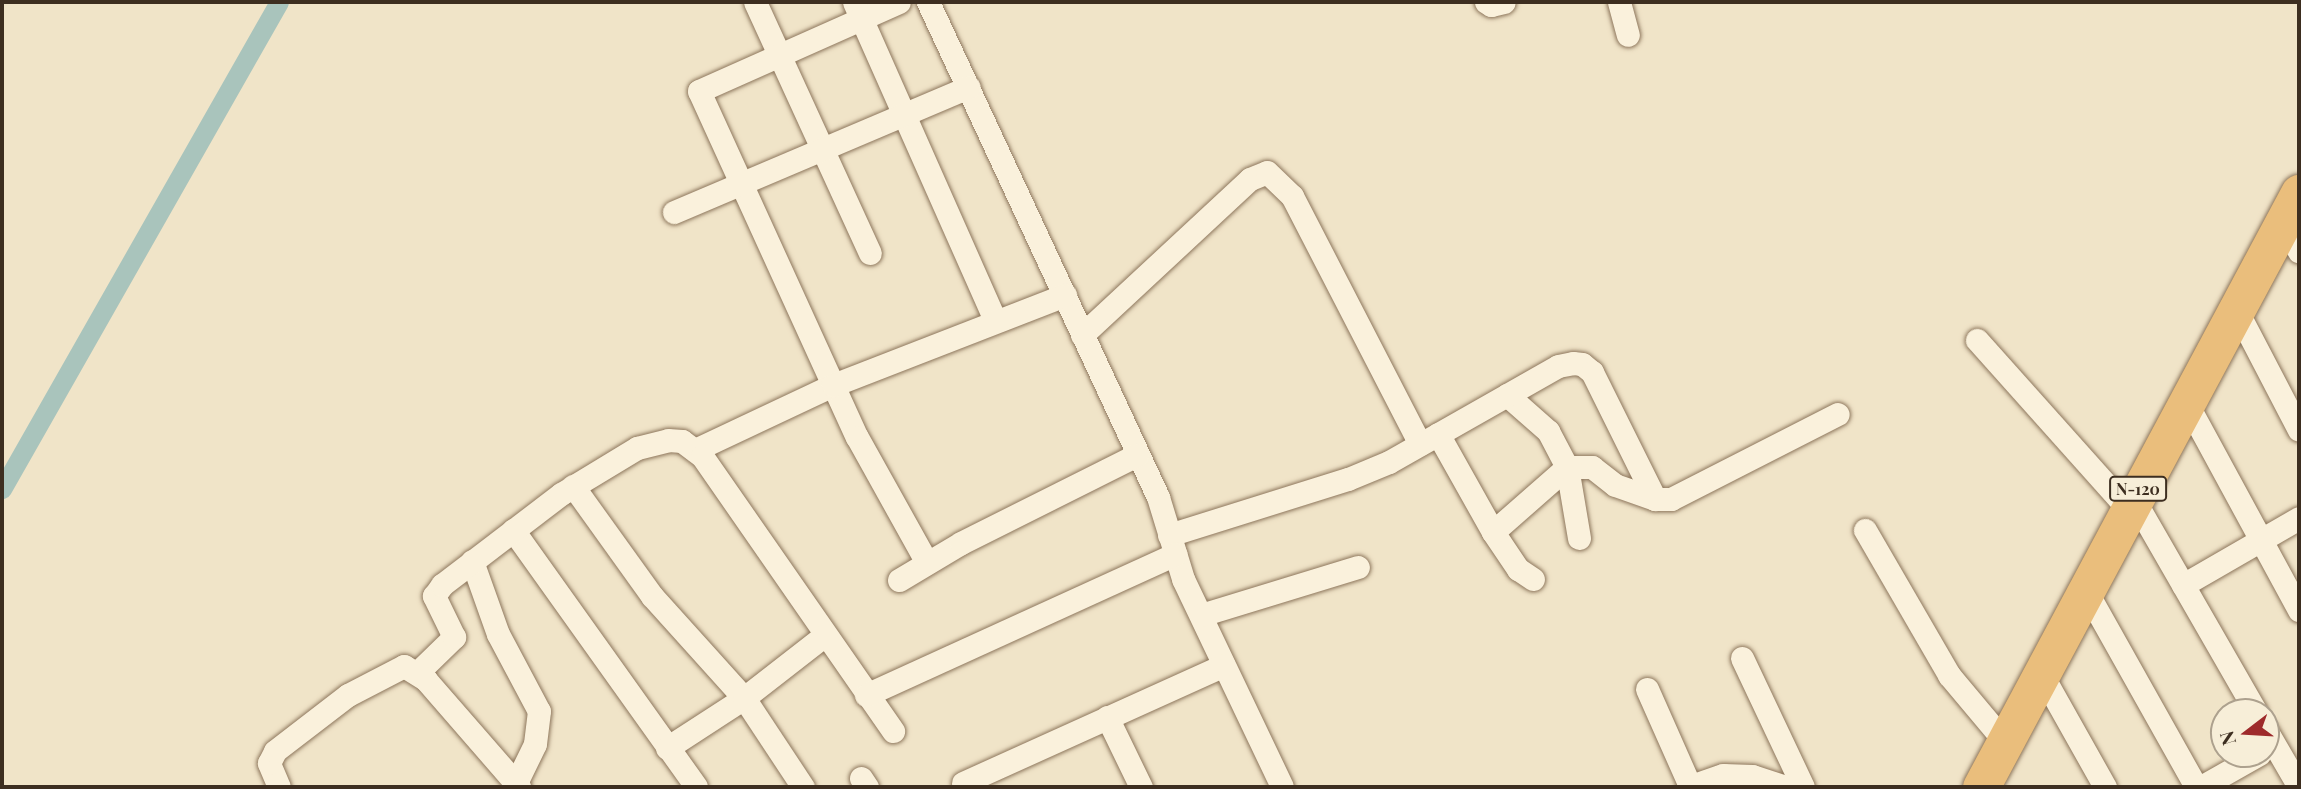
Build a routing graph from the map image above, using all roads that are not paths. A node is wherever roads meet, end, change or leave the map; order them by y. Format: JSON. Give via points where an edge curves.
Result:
{"nodes":[{"id":1,"x":755,"y":2,"type":"edge"},
{"id":2,"x":899,"y":2,"type":"edge"},
{"id":3,"x":928,"y":2,"type":"edge"},
{"id":4,"x":1486,"y":2,"type":"edge"},
{"id":5,"x":1504,"y":2,"type":"edge"},
{"id":6,"x":1619,"y":2,"type":"edge"},
{"id":7,"x":857,"y":10,"type":"edge"},
{"id":8,"x":1628,"y":35,"type":"dead end"},
{"id":9,"x":780,"y":55,"type":"junction"},
{"id":10,"x":969,"y":87,"type":"junction"},
{"id":11,"x":904,"y":115,"type":"junction"},
{"id":12,"x":822,"y":149,"type":"junction"},
{"id":13,"x":739,"y":184,"type":"junction"},
{"id":14,"x":674,"y":212,"type":"dead end"},
{"id":15,"x":2294,"y":222,"type":"edge"},
{"id":16,"x":870,"y":253,"type":"dead end"},
{"id":17,"x":1065,"y":295,"type":"junction"},
{"id":18,"x":2236,"y":309,"type":"junction"},
{"id":19,"x":995,"y":320,"type":"junction"},
{"id":20,"x":1082,"y":335,"type":"junction"},
{"id":21,"x":1977,"y":340,"type":"dead end"},
{"id":22,"x":833,"y":385,"type":"junction"},
{"id":23,"x":1507,"y":394,"type":"junction"},
{"id":24,"x":2186,"y":402,"type":"junction"},
{"id":25,"x":1838,"y":414,"type":"dead end"},
{"id":26,"x":2299,"y":430,"type":"edge"},
{"id":27,"x":1429,"y":439,"type":"junction"},
{"id":28,"x":695,"y":450,"type":"junction"},
{"id":29,"x":1137,"y":455,"type":"junction"},
{"id":30,"x":1567,"y":467,"type":"junction"},
{"id":31,"x":573,"y":486,"type":"junction"},
{"id":32,"x":1655,"y":499,"type":"junction"},
{"id":33,"x":2130,"y":504,"type":"junction"},
{"id":34,"x":2299,"y":518,"type":"edge"},
{"id":35,"x":513,"y":530,"type":"junction"},
{"id":36,"x":1865,"y":530,"type":"dead end"},
{"id":37,"x":1493,"y":533,"type":"junction"},
{"id":38,"x":1579,"y":538,"type":"dead end"},
{"id":39,"x":2259,"y":541,"type":"junction"},
{"id":40,"x":1172,"y":544,"type":"junction"},
{"id":41,"x":472,"y":561,"type":"junction"},
{"id":42,"x":927,"y":563,"type":"junction"},
{"id":43,"x":1358,"y":567,"type":"dead end"},
{"id":44,"x":1533,"y":579,"type":"dead end"},
{"id":45,"x":899,"y":580,"type":"dead end"},
{"id":46,"x":2183,"y":585,"type":"junction"},
{"id":47,"x":2085,"y":589,"type":"junction"},
{"id":48,"x":2299,"y":610,"type":"edge"},
{"id":49,"x":1201,"y":615,"type":"junction"},
{"id":50,"x":825,"y":635,"type":"junction"},
{"id":51,"x":1742,"y":659,"type":"dead end"},
{"id":52,"x":1224,"y":665,"type":"junction"},
{"id":53,"x":417,"y":673,"type":"junction"},
{"id":54,"x":2041,"y":673,"type":"junction"},
{"id":55,"x":1647,"y":689,"type":"dead end"},
{"id":56,"x":866,"y":695,"type":"junction"},
{"id":57,"x":744,"y":698,"type":"junction"},
{"id":58,"x":2248,"y":698,"type":"edge"},
{"id":59,"x":1107,"y":718,"type":"junction"},
{"id":60,"x":893,"y":731,"type":"dead end"},
{"id":61,"x":2005,"y":742,"type":"junction"},
{"id":62,"x":667,"y":748,"type":"junction"},
{"id":63,"x":2280,"y":762,"type":"edge"},
{"id":64,"x":2229,"y":768,"type":"edge"},
{"id":65,"x":962,"y":783,"type":"dead end"},
{"id":66,"x":518,"y":785,"type":"edge"},
{"id":67,"x":279,"y":787,"type":"edge"},
{"id":68,"x":695,"y":787,"type":"edge"},
{"id":69,"x":803,"y":787,"type":"edge"},
{"id":70,"x":1141,"y":787,"type":"edge"},
{"id":71,"x":1282,"y":787,"type":"edge"},
{"id":72,"x":1689,"y":787,"type":"edge"},
{"id":73,"x":1786,"y":787,"type":"edge"},
{"id":74,"x":1803,"y":787,"type":"edge"},
{"id":75,"x":1981,"y":787,"type":"edge"},
{"id":76,"x":2105,"y":787,"type":"edge"},
{"id":77,"x":2198,"y":787,"type":"edge"},
{"id":78,"x":2299,"y":787,"type":"edge"}],
"edges":[{"from":1,"to":9,"type":"street"},
{"from":2,"to":7,"type":"street"},
{"from":3,"to":10,"type":"street"},
{"from":4,"to":5,"type":"street"},
{"from":6,"to":8,"type":"street"},
{"from":7,"to":9,"type":"street"},
{"from":7,"to":11,"type":"street"},
{"from":9,"to":12,"type":"street"},
{"from":9,"to":13,"type":"street","via":[[699,91]]},
{"from":10,"to":11,"type":"street"},
{"from":10,"to":17,"type":"street"},
{"from":11,"to":12,"type":"street"},
{"from":11,"to":19,"type":"street"},
{"from":12,"to":13,"type":"street"},
{"from":12,"to":16,"type":"street"},
{"from":13,"to":14,"type":"street"},
{"from":13,"to":22,"type":"street"},
{"from":15,"to":18,"type":"highway","number":"N-120"},
{"from":17,"to":19,"type":"street"},
{"from":17,"to":20,"type":"street"},
{"from":18,"to":24,"type":"highway","number":"N-120"},
{"from":18,"to":26,"type":"street"},
{"from":19,"to":22,"type":"street"},
{"from":20,"to":27,"type":"street","via":[[1250,180],[1267,172],[1292,195]]},
{"from":20,"to":29,"type":"street"},
{"from":21,"to":33,"type":"street"},
{"from":22,"to":28,"type":"street"},
{"from":22,"to":42,"type":"street"},
{"from":23,"to":27,"type":"street"},
{"from":23,"to":30,"type":"street","via":[[1548,431]]},
{"from":23,"to":32,"type":"street","via":[[1559,366],[1582,363],[1592,373]]},
{"from":24,"to":33,"type":"highway","number":"N-120"},
{"from":24,"to":39,"type":"street"},
{"from":25,"to":32,"type":"street","via":[[1671,499]]},
{"from":27,"to":37,"type":"street"},
{"from":27,"to":40,"type":"street","via":[[1348,479]]},
{"from":28,"to":31,"type":"street","via":[[668,440],[637,447]]},
{"from":28,"to":50,"type":"street"},
{"from":29,"to":40,"type":"street"},
{"from":29,"to":42,"type":"street"},
{"from":30,"to":32,"type":"street","via":[[1592,467],[1615,485]]},
{"from":30,"to":37,"type":"street"},
{"from":30,"to":38,"type":"street"},
{"from":31,"to":35,"type":"street"},
{"from":31,"to":57,"type":"street","via":[[652,596]]},
{"from":33,"to":46,"type":"street"},
{"from":33,"to":47,"type":"highway","number":"N-120"},
{"from":34,"to":39,"type":"street"},
{"from":35,"to":41,"type":"street"},
{"from":35,"to":62,"type":"street"},
{"from":36,"to":61,"type":"street","via":[[1949,675]]},
{"from":37,"to":44,"type":"street","via":[[1518,569]]},
{"from":39,"to":46,"type":"street"},
{"from":39,"to":48,"type":"street"},
{"from":40,"to":49,"type":"street"},
{"from":40,"to":56,"type":"street"},
{"from":41,"to":53,"type":"street","via":[[434,596],[454,637]]},
{"from":41,"to":66,"type":"street","via":[[498,634],[539,711],[535,744]]},
{"from":42,"to":45,"type":"street"},
{"from":43,"to":49,"type":"street"},
{"from":46,"to":58,"type":"street"},
{"from":47,"to":54,"type":"highway","number":"N-120"},
{"from":47,"to":77,"type":"street"},
{"from":49,"to":52,"type":"street"},
{"from":50,"to":56,"type":"street"},
{"from":50,"to":57,"type":"street"},
{"from":51,"to":74,"type":"street"},
{"from":52,"to":59,"type":"street"},
{"from":52,"to":71,"type":"street"},
{"from":53,"to":66,"type":"street"},
{"from":53,"to":67,"type":"street","via":[[404,666],[381,674],[288,739],[269,763]]},
{"from":54,"to":61,"type":"highway","number":"N-120"},
{"from":54,"to":76,"type":"street"},
{"from":55,"to":72,"type":"street"},
{"from":56,"to":60,"type":"street"},
{"from":57,"to":62,"type":"street"},
{"from":57,"to":69,"type":"street"},
{"from":59,"to":65,"type":"street"},
{"from":59,"to":70,"type":"street"},
{"from":61,"to":75,"type":"highway","number":"N-120"},
{"from":62,"to":68,"type":"street"},
{"from":63,"to":78,"type":"street"},
{"from":64,"to":77,"type":"street"},
{"from":72,"to":73,"type":"street","via":[[1723,775],[1752,776]]}]}
